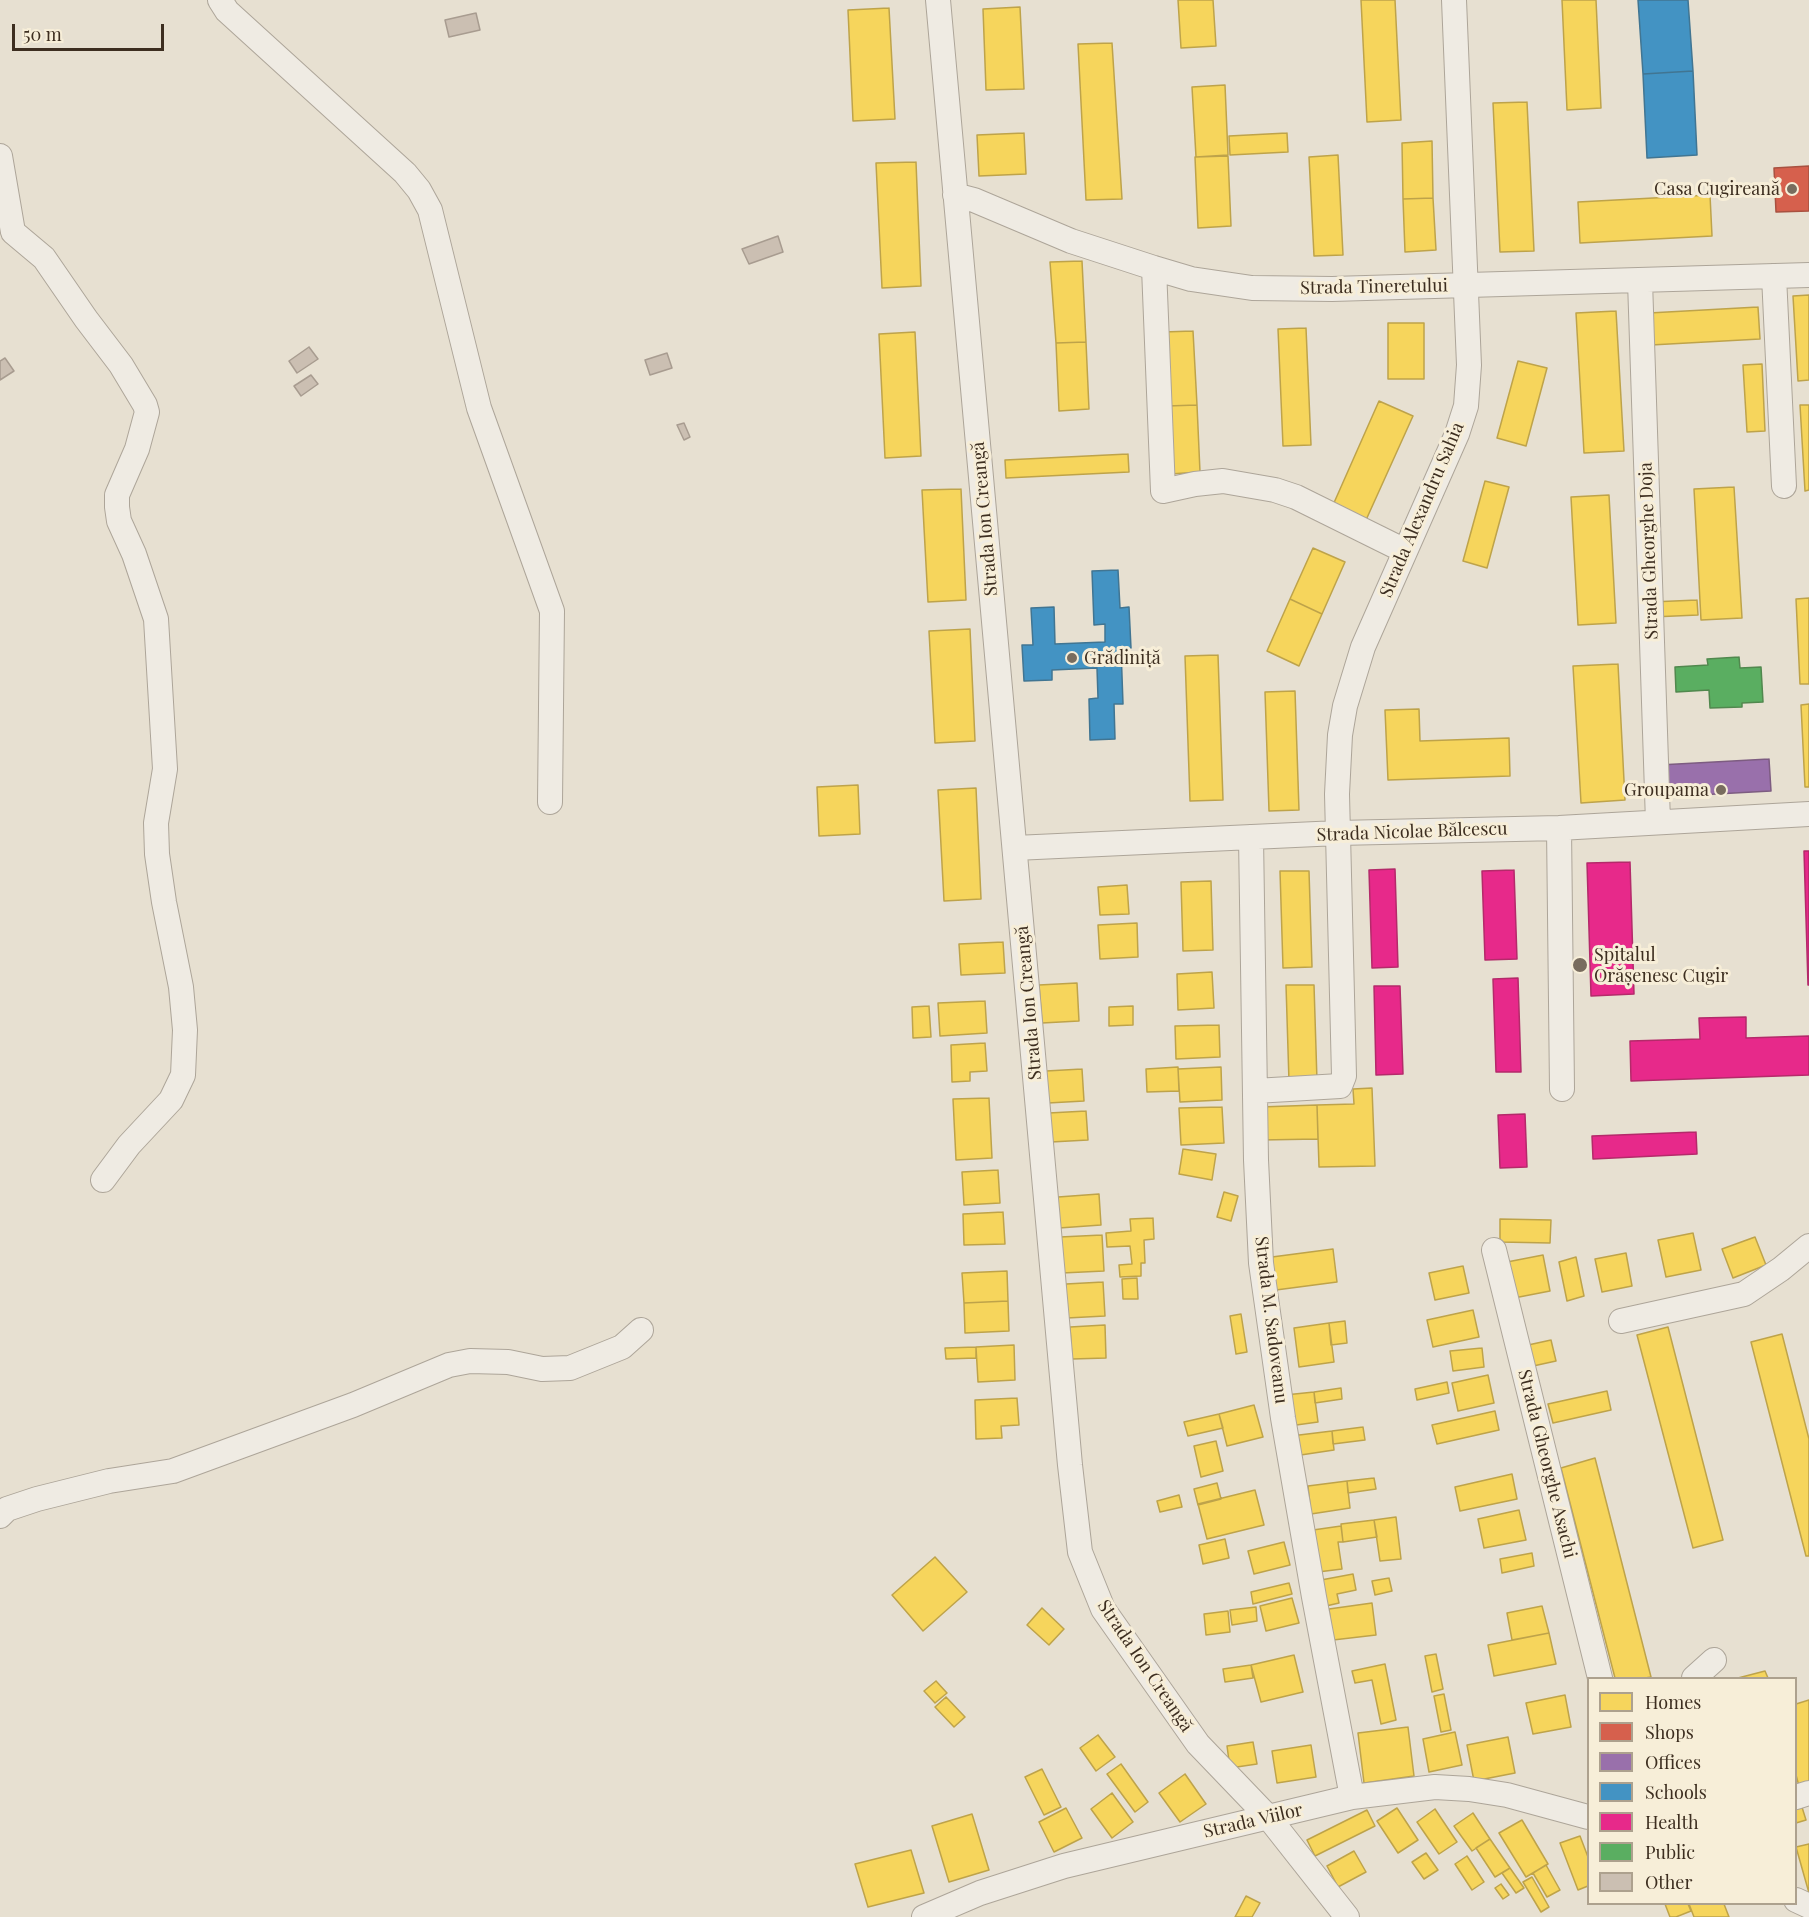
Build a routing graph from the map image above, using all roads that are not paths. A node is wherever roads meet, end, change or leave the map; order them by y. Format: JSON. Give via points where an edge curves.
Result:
{"nodes":[{"id":1,"x":220,"y":0,"type":"edge"},
{"id":2,"x":938,"y":0,"type":"edge"},
{"id":3,"x":1454,"y":0,"type":"edge"},
{"id":4,"x":0,"y":156,"type":"edge"},
{"id":5,"x":955,"y":195,"type":"junction"},
{"id":6,"x":1154,"y":268,"type":"junction"},
{"id":7,"x":1809,"y":275,"type":"edge"},
{"id":8,"x":1774,"y":276,"type":"junction"},
{"id":9,"x":1640,"y":281,"type":"junction"},
{"id":10,"x":1466,"y":286,"type":"junction"},
{"id":11,"x":1784,"y":486,"type":"dead end"},
{"id":12,"x":1405,"y":551,"type":"junction"},
{"id":13,"x":550,"y":802,"type":"dead end"},
{"id":14,"x":1809,"y":814,"type":"edge"},
{"id":15,"x":1658,"y":822,"type":"junction"},
{"id":16,"x":1559,"y":828,"type":"junction"},
{"id":17,"x":1338,"y":834,"type":"junction"},
{"id":18,"x":1251,"y":837,"type":"junction"},
{"id":19,"x":1015,"y":848,"type":"junction"},
{"id":20,"x":1562,"y":1089,"type":"dead end"},
{"id":21,"x":1255,"y":1091,"type":"junction"},
{"id":22,"x":103,"y":1180,"type":"dead end"},
{"id":23,"x":1809,"y":1246,"type":"edge"},
{"id":24,"x":1494,"y":1250,"type":"dead end"},
{"id":25,"x":1621,"y":1321,"type":"dead end"},
{"id":26,"x":641,"y":1330,"type":"dead end"},
{"id":27,"x":0,"y":1516,"type":"edge"},
{"id":28,"x":1714,"y":1660,"type":"dead end"},
{"id":29,"x":1600,"y":1677,"type":"edge"},
{"id":30,"x":1695,"y":1677,"type":"edge"},
{"id":31,"x":1352,"y":1797,"type":"junction"},
{"id":32,"x":1587,"y":1817,"type":"edge"},
{"id":33,"x":1269,"y":1818,"type":"junction"},
{"id":34,"x":924,"y":1917,"type":"edge"},
{"id":35,"x":1347,"y":1917,"type":"edge"}],
"edges":[{"from":1,"to":13,"type":"street","via":[[405,173],[430,210],[479,408],[552,611]]},
{"from":2,"to":5,"type":"street","name":"Strada Ion Creangă"},
{"from":3,"to":10,"type":"street","name":"Strada Alexandru Sahia"},
{"from":4,"to":22,"type":"street","via":[[13,232],[44,258],[121,365],[147,412],[137,449],[117,495],[117,507],[156,619],[165,769],[156,823],[157,854],[181,987],[183,1075],[171,1100]]},
{"from":5,"to":6,"type":"street","name":"Strada Tineretului","via":[[1071,241]]},
{"from":5,"to":19,"type":"street","name":"Strada Ion Creangă"},
{"from":6,"to":10,"type":"street","name":"Strada Tineretului","via":[[1225,286],[1252,288]]},
{"from":6,"to":12,"type":"street","via":[[1163,491],[1223,481],[1275,490]]},
{"from":7,"to":8,"type":"street","name":"Strada Tineretului"},
{"from":8,"to":9,"type":"street","name":"Strada Tineretului"},
{"from":8,"to":11,"type":"street"},
{"from":9,"to":10,"type":"street","name":"Strada Tineretului"},
{"from":9,"to":15,"type":"street","name":"Strada Gheorghe Doja"},
{"from":10,"to":12,"type":"street","name":"Strada Alexandru Sahia","via":[[1466,406]]},
{"from":12,"to":17,"type":"street","name":"Strada Alexandru Sahia","via":[[1363,647],[1345,706],[1338,765]]},
{"from":14,"to":15,"type":"street","name":"Strada Nicolae Bălcescu"},
{"from":15,"to":16,"type":"street","name":"Strada Nicolae Bălcescu"},
{"from":16,"to":17,"type":"street","name":"Strada Nicolae Bălcescu"},
{"from":16,"to":20,"type":"street"},
{"from":17,"to":18,"type":"street","name":"Strada Nicolae Bălcescu"},
{"from":17,"to":21,"type":"street","name":"Strada Alexandru Sahia","via":[[1344,1076],[1340,1086]]},
{"from":18,"to":19,"type":"street","name":"Strada Nicolae Bălcescu"},
{"from":18,"to":21,"type":"street","name":"Strada M. Sadoveanu"},
{"from":19,"to":33,"type":"street","name":"Strada Ion Creangă","via":[[1080,1552],[1103,1609],[1150,1679],[1198,1744]]},
{"from":21,"to":31,"type":"street","name":"Strada M. Sadoveanu","via":[[1261,1253],[1271,1332],[1312,1586]]},
{"from":23,"to":25,"type":"street","via":[[1744,1294]]},
{"from":24,"to":29,"type":"street","name":"Strada Gheorghe Asachi"},
{"from":26,"to":27,"type":"street","via":[[622,1347],[570,1368],[470,1361],[449,1365],[173,1471],[37,1498],[7,1509]]},
{"from":28,"to":30,"type":"street"},
{"from":31,"to":32,"type":"street","name":"Strada Viilor","via":[[1435,1787],[1469,1789]]},
{"from":31,"to":33,"type":"street","name":"Strada Viilor"},
{"from":33,"to":34,"type":"street","name":"Strada Viilor","via":[[1064,1866],[980,1893]]},
{"from":33,"to":35,"type":"street","name":"Strada Ion Creangă"}]}
